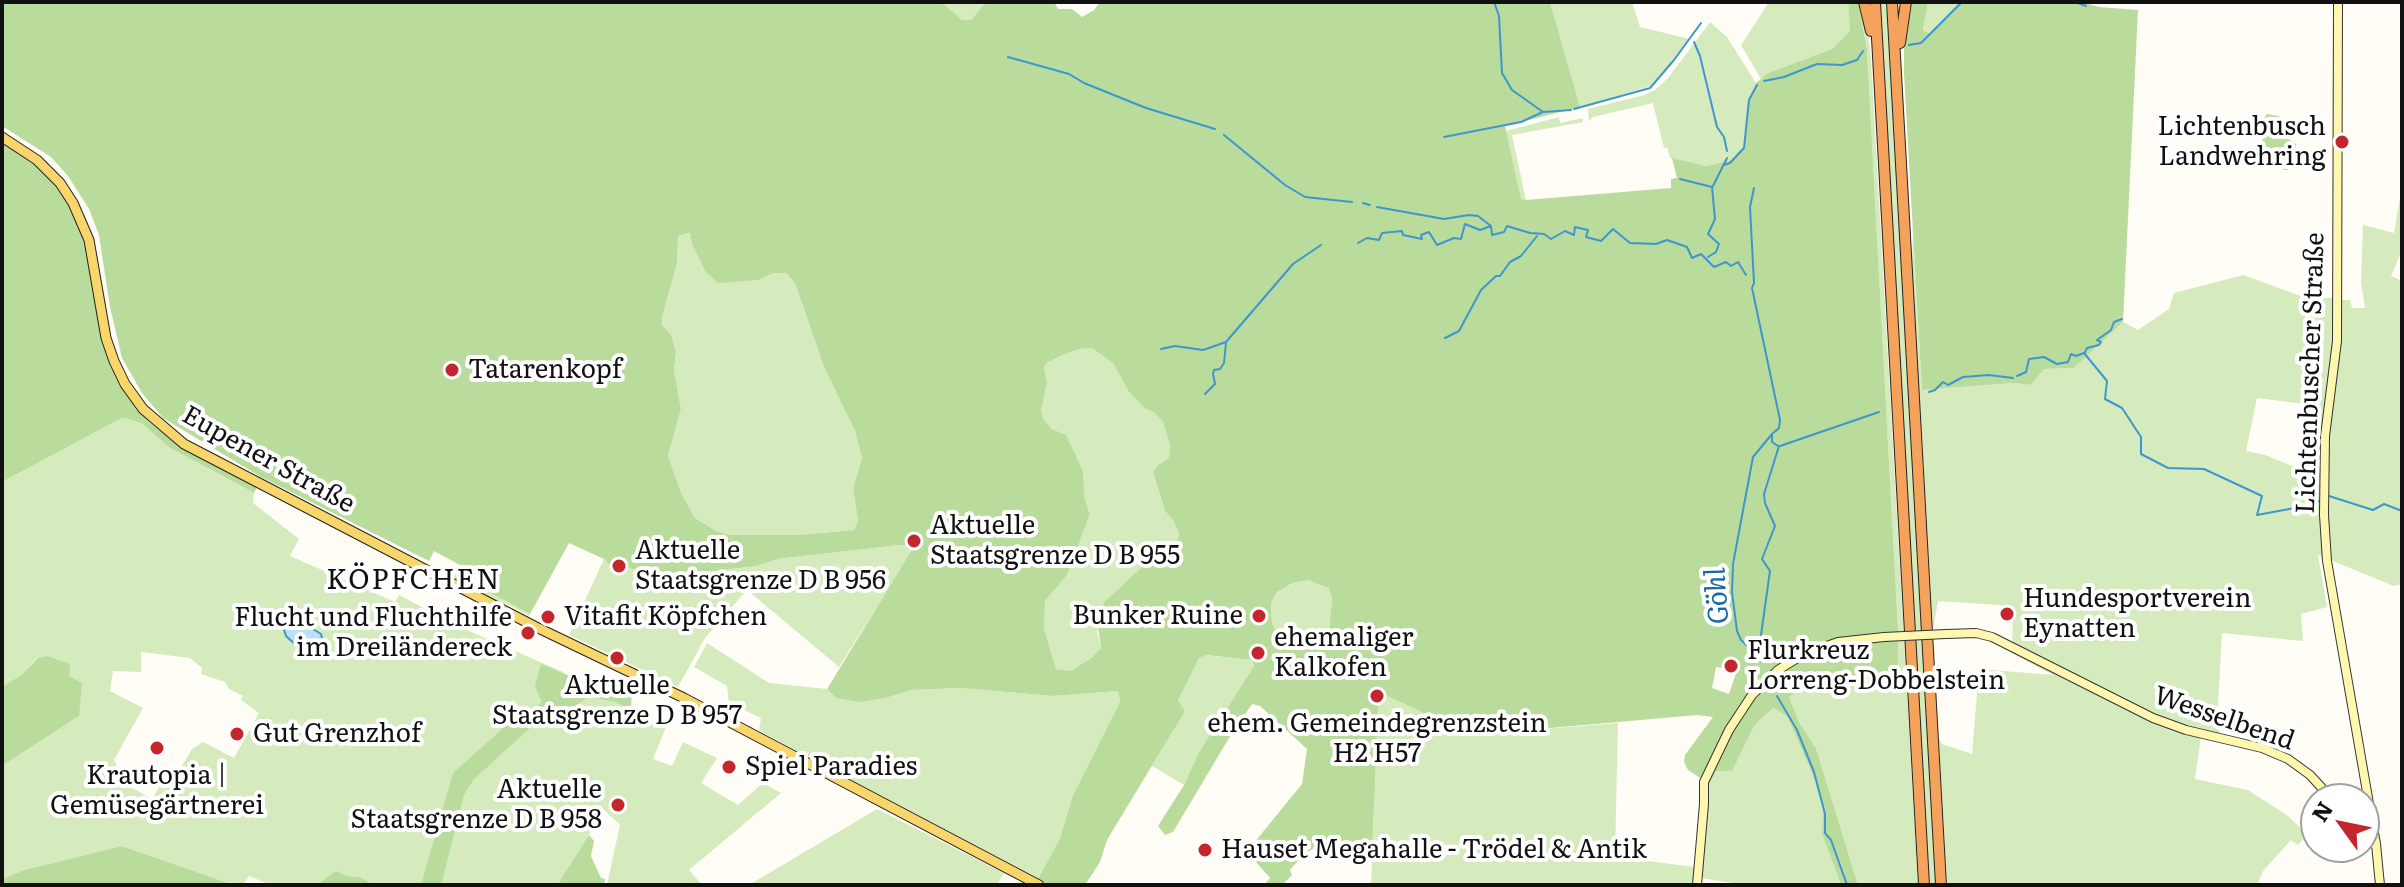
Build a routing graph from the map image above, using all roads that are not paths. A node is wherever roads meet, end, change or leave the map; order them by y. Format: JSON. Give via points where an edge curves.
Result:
{"nodes":[{"id":1,"x":1864,"y":2,"type":"edge"},
{"id":2,"x":1875,"y":2,"type":"edge"},
{"id":3,"x":1892,"y":2,"type":"edge"},
{"id":4,"x":1906,"y":2,"type":"edge"},
{"id":5,"x":2338,"y":2,"type":"edge"},
{"id":6,"x":1877,"y":49,"type":"junction"},
{"id":7,"x":1896,"y":68,"type":"junction"},
{"id":8,"x":2,"y":137,"type":"edge"},
{"id":9,"x":2317,"y":783,"type":"edge"},
{"id":10,"x":2365,"y":783,"type":"edge"},
{"id":11,"x":2378,"y":863,"type":"edge"},
{"id":12,"x":1039,"y":885,"type":"edge"},
{"id":13,"x":1697,"y":885,"type":"edge"},
{"id":14,"x":1924,"y":885,"type":"edge"},
{"id":15,"x":1941,"y":885,"type":"edge"},
{"id":16,"x":2380,"y":885,"type":"edge"}],
"edges":[{"from":1,"to":6,"type":"highway"},
{"from":2,"to":6,"type":"highway"},
{"from":3,"to":7,"type":"highway"},
{"from":4,"to":7,"type":"highway"},
{"from":5,"to":10,"type":"street","name":"Lichtenbuscher Straße","via":[[2337,341],[2325,436],[2324,515],[2327,561]]},
{"from":6,"to":14,"type":"highway"},
{"from":7,"to":15,"type":"highway"},
{"from":8,"to":12,"type":"main road","name":"Eupener Straße","via":[[44,166],[79,214],[89,240],[110,351],[125,384],[150,416],[184,444]]},
{"from":9,"to":13,"type":"street","name":"Wesselbend","bridge":true,"via":[[2288,759],[2153,718],[1992,637],[1976,633],[1838,642],[1778,670],[1752,695],[1729,730],[1704,782]]},
{"from":11,"to":16,"type":"street","name":"Lichtenbuscher Straße"}]}
